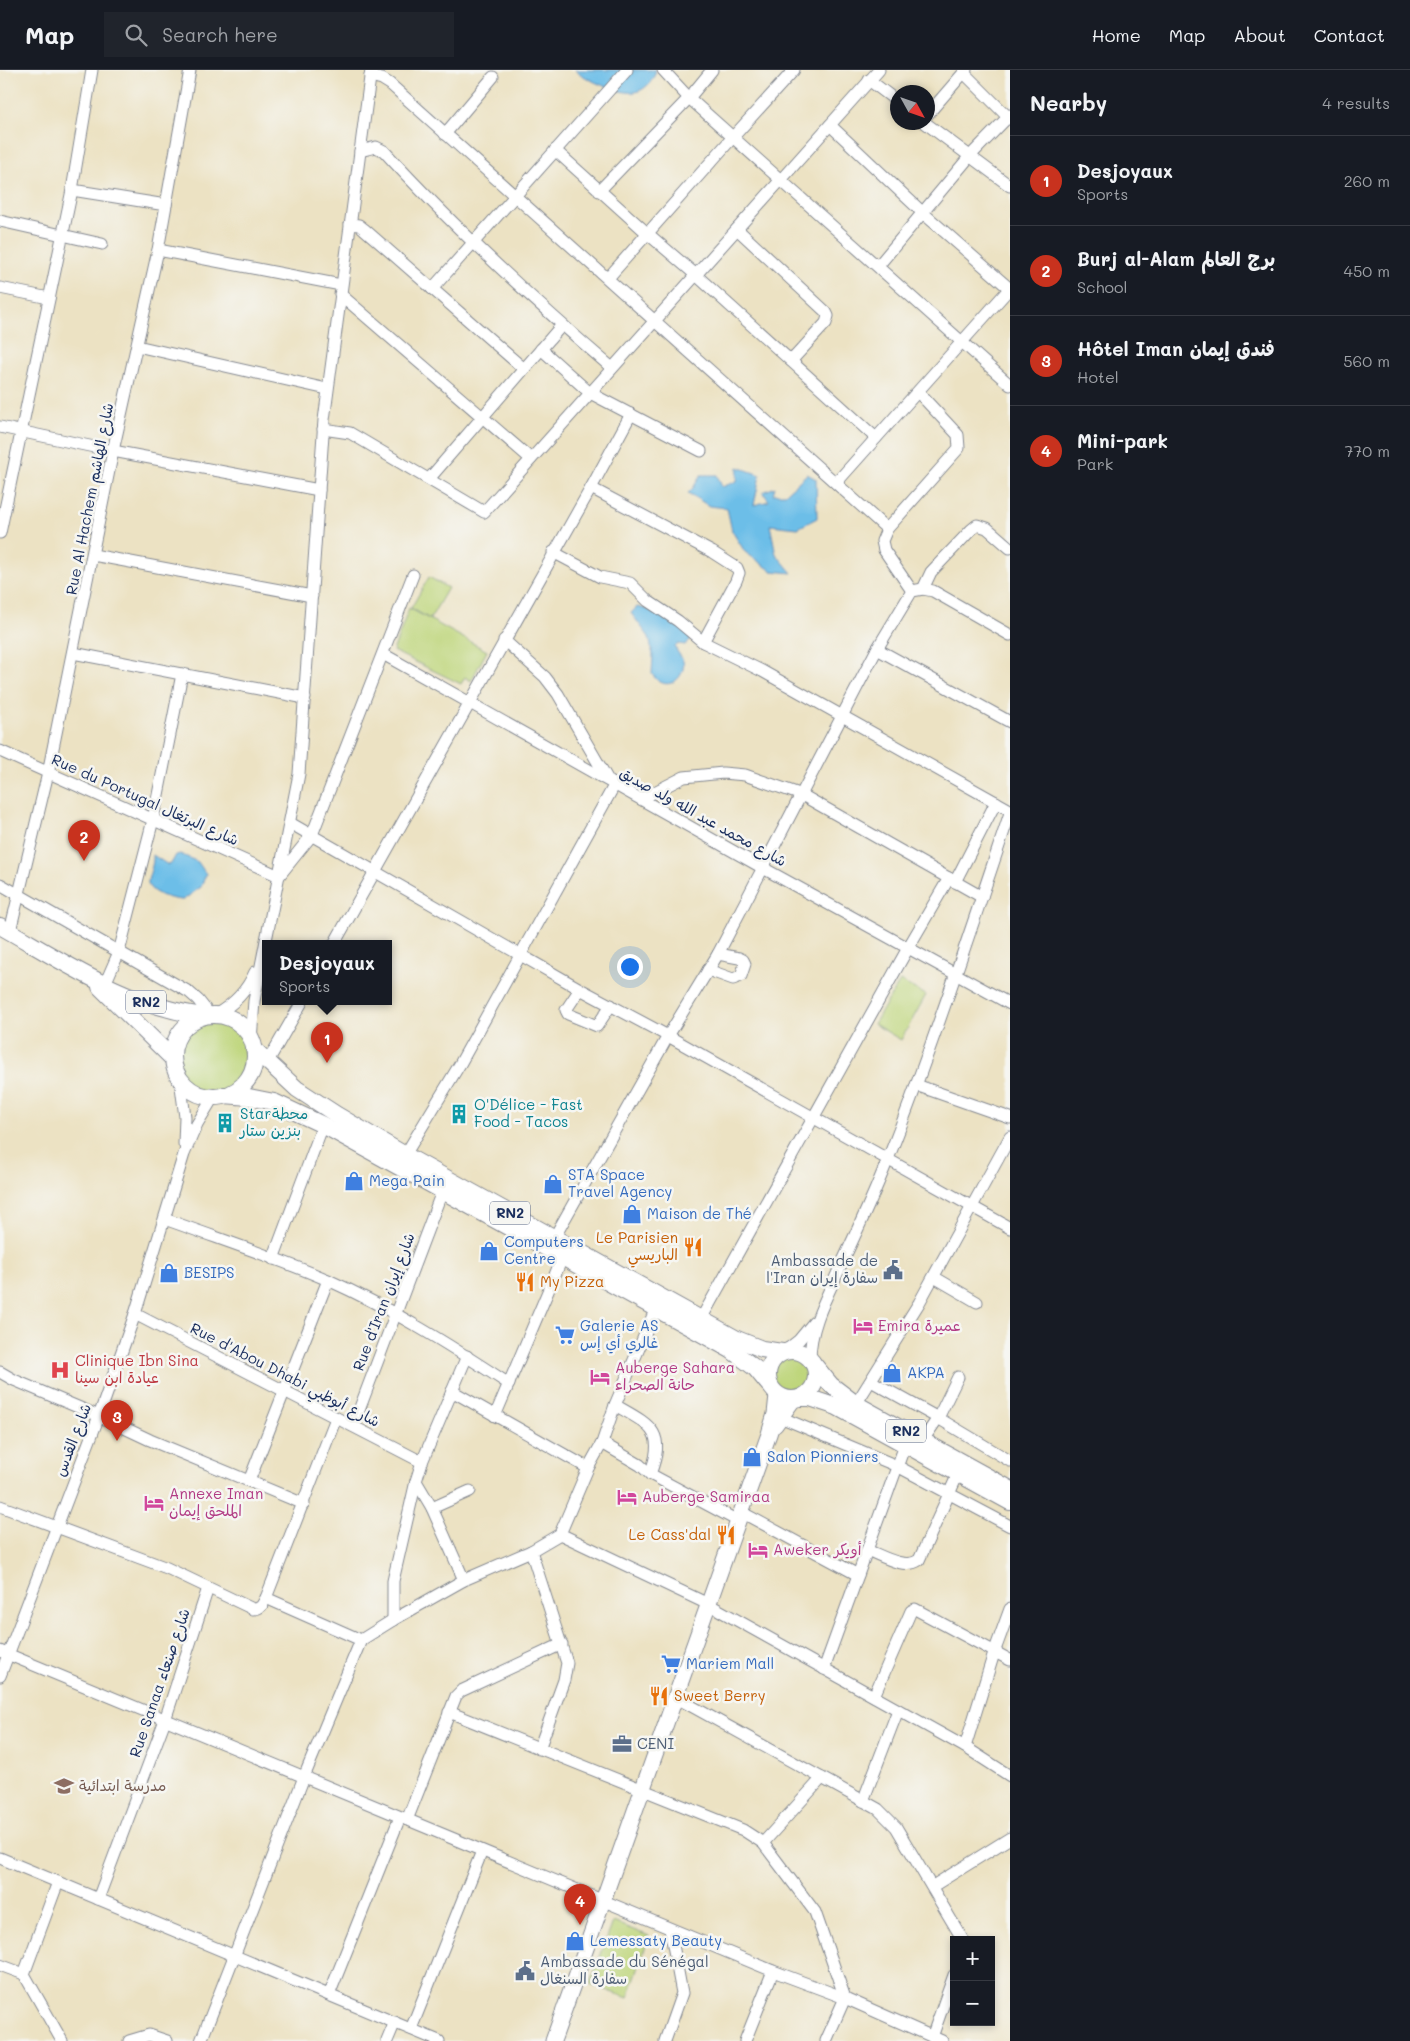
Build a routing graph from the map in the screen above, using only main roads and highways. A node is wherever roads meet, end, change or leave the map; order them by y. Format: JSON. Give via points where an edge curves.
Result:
{"nodes":[{"id":1,"x":5,"y":928,"type":"edge"},
{"id":2,"x":98,"y":981,"type":"junction"},
{"id":3,"x":210,"y":1016,"type":"junction"},
{"id":4,"x":252,"y":1044,"type":"junction"},
{"id":5,"x":173,"y":1059,"type":"junction"},
{"id":6,"x":219,"y":1096,"type":"junction"},
{"id":7,"x":784,"y":1352,"type":"junction"},
{"id":8,"x":811,"y":1360,"type":"junction"},
{"id":9,"x":773,"y":1390,"type":"junction"},
{"id":10,"x":796,"y":1399,"type":"junction"},
{"id":11,"x":769,"y":1434,"type":"junction"},
{"id":12,"x":1010,"y":1491,"type":"edge"},
{"id":13,"x":553,"y":2041,"type":"edge"}],
"edges":[{"from":1,"to":2,"type":"highway","number":"RN2"},
{"from":2,"to":3,"type":"highway","number":"RN2","via":[[162,1008]]},
{"from":2,"to":5,"type":"highway","number":"RN2"},
{"from":3,"to":4,"type":"highway","via":[[227,1018],[240,1025]]},
{"from":3,"to":5,"type":"highway","via":[[187,1025],[176,1040]]},
{"from":4,"to":6,"type":"highway","via":[[254,1061],[248,1078],[235,1090]]},
{"from":4,"to":7,"type":"highway","number":"RN2","via":[[267,1063],[297,1089],[405,1154],[701,1319],[751,1345]]},
{"from":5,"to":6,"type":"highway","via":[[180,1079],[192,1090],[206,1096]]},
{"from":6,"to":9,"type":"highway","number":"RN2","via":[[249,1096],[274,1102],[323,1125],[731,1350],[755,1368]]},
{"from":7,"to":8,"type":"highway","via":[[801,1352]]},
{"from":7,"to":9,"type":"highway","via":[[769,1366],[767,1379]]},
{"from":8,"to":10,"type":"highway","via":[[815,1368],[815,1383],[806,1395]]},
{"from":8,"to":12,"type":"highway","number":"RN2","via":[[832,1385],[856,1404]]},
{"from":9,"to":10,"type":"highway","via":[[787,1399]]},
{"from":9,"to":11,"type":"main road","via":[[775,1414]]},
{"from":10,"to":11,"type":"main road"},
{"from":10,"to":12,"type":"highway","number":"RN2","via":[[817,1400],[837,1407],[958,1474]]},
{"from":11,"to":13,"type":"main road"}]}
